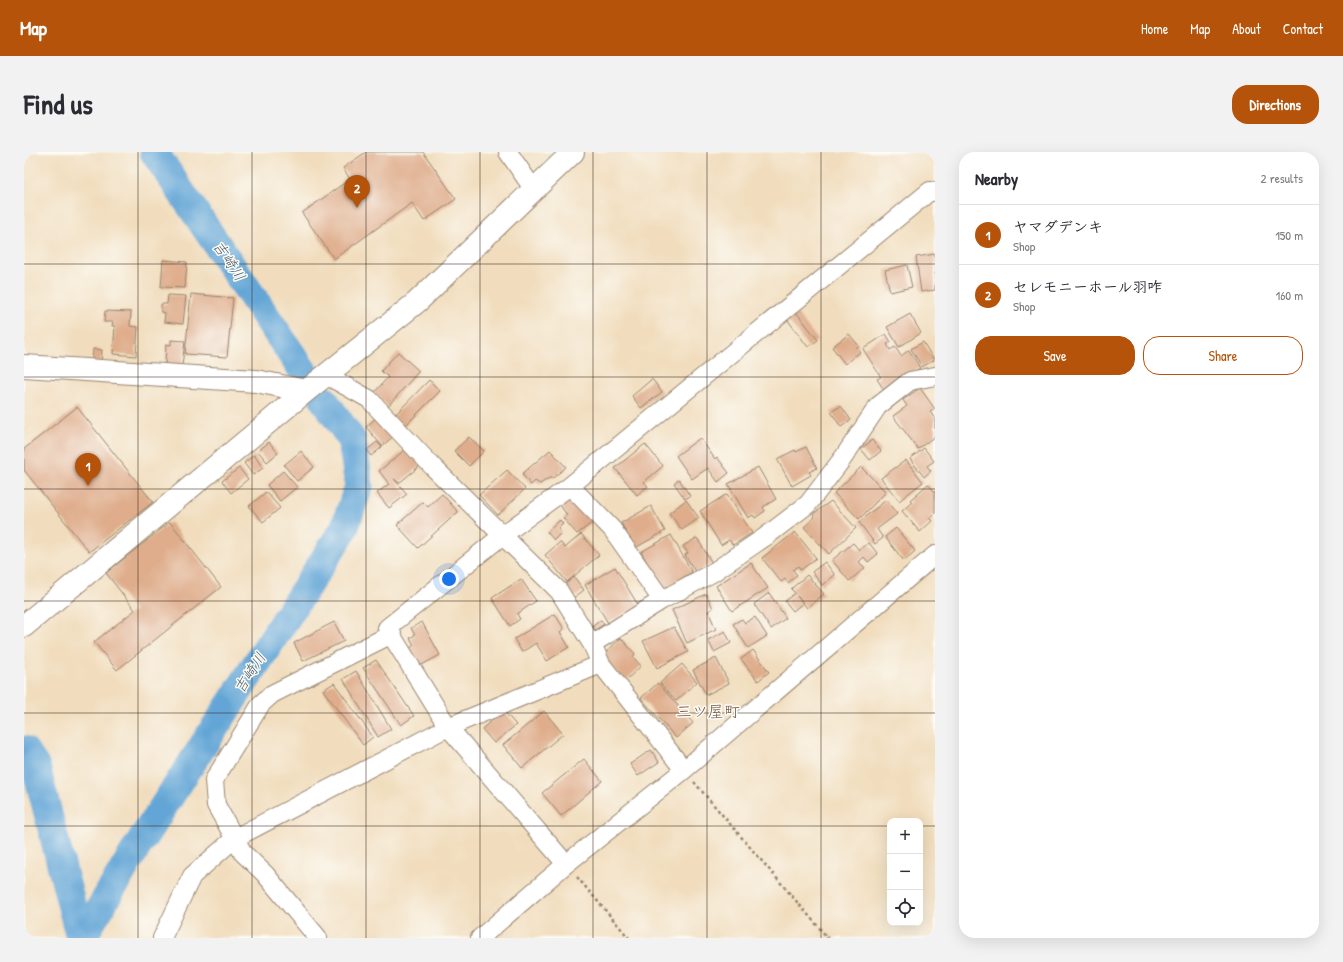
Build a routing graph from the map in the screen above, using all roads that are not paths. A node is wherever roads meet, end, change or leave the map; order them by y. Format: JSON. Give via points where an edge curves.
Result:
{"nodes":[{"id":1,"x":508,"y":152,"type":"edge"},
{"id":2,"x":573,"y":152,"type":"edge"},
{"id":3,"x":534,"y":190,"type":"junction"},
{"id":4,"x":935,"y":192,"type":"edge"},
{"id":5,"x":24,"y":366,"type":"edge"},
{"id":6,"x":326,"y":375,"type":"junction"},
{"id":7,"x":935,"y":376,"type":"edge"},
{"id":8,"x":306,"y":391,"type":"junction"},
{"id":9,"x":570,"y":486,"type":"junction"},
{"id":10,"x":503,"y":535,"type":"junction"},
{"id":11,"x":935,"y":555,"type":"edge"},
{"id":12,"x":662,"y":600,"type":"junction"},
{"id":13,"x":24,"y":626,"type":"edge"},
{"id":14,"x":392,"y":634,"type":"junction"},
{"id":15,"x":592,"y":644,"type":"junction"},
{"id":16,"x":601,"y":664,"type":"junction"},
{"id":17,"x":448,"y":727,"type":"junction"},
{"id":18,"x":684,"y":770,"type":"junction"},
{"id":19,"x":235,"y":838,"type":"junction"},
{"id":20,"x":566,"y":864,"type":"junction"},
{"id":21,"x":162,"y":938,"type":"edge"},
{"id":22,"x":318,"y":938,"type":"edge"},
{"id":23,"x":480,"y":938,"type":"edge"}],
"edges":[{"from":1,"to":3,"type":"street"},
{"from":2,"to":3,"type":"street"},
{"from":3,"to":6,"type":"street","via":[[417,302]]},
{"from":4,"to":9,"type":"street","via":[[930,191]]},
{"from":5,"to":8,"type":"street","via":[[256,381]]},
{"from":6,"to":8,"type":"street"},
{"from":6,"to":10,"type":"street","via":[[369,399],[433,467]]},
{"from":7,"to":12,"type":"street","via":[[910,381],[878,406],[844,458],[808,504],[765,538],[712,573]]},
{"from":8,"to":13,"type":"street"},
{"from":9,"to":10,"type":"street"},
{"from":9,"to":12,"type":"street","via":[[612,529]]},
{"from":10,"to":14,"type":"street","via":[[387,628]]},
{"from":10,"to":15,"type":"street","via":[[559,591]]},
{"from":11,"to":18,"type":"street"},
{"from":12,"to":15,"type":"street"},
{"from":14,"to":17,"type":"street"},
{"from":14,"to":19,"type":"street","via":[[272,694],[261,704],[214,780],[216,805]]},
{"from":15,"to":16,"type":"street"},
{"from":16,"to":17,"type":"street"},
{"from":16,"to":18,"type":"street"},
{"from":17,"to":19,"type":"street"},
{"from":17,"to":20,"type":"street"},
{"from":18,"to":20,"type":"street"},
{"from":19,"to":21,"type":"street","via":[[192,876]]},
{"from":19,"to":22,"type":"street","via":[[243,853],[266,874]]},
{"from":20,"to":23,"type":"street"}]}
